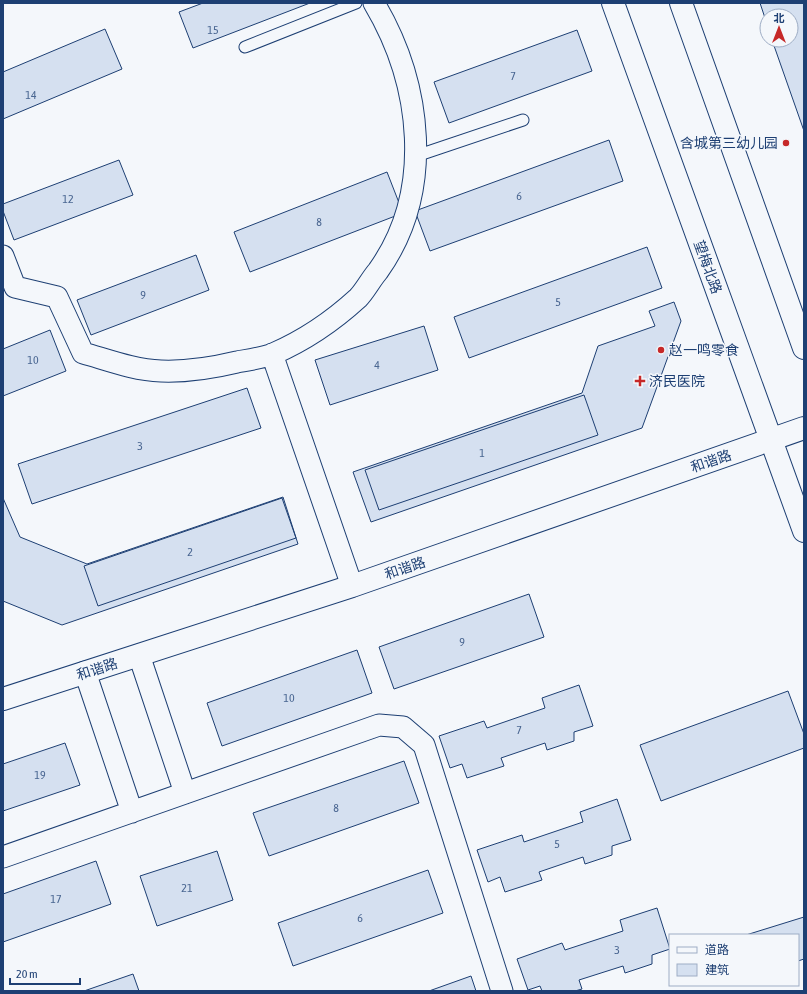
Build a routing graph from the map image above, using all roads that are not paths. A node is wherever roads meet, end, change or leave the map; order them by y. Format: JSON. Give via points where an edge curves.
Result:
{"nodes":[{"id":1,"x":356,"y":3,"type":"edge"},
{"id":2,"x":374,"y":3,"type":"edge"},
{"id":3,"x":612,"y":3,"type":"edge"},
{"id":4,"x":681,"y":3,"type":"edge"},
{"id":5,"x":245,"y":47,"type":"dead end"},
{"id":6,"x":523,"y":120,"type":"dead end"},
{"id":7,"x":416,"y":156,"type":"junction"},
{"id":8,"x":3,"y":256,"type":"edge"},
{"id":9,"x":804,"y":348,"type":"edge"},
{"id":10,"x":272,"y":354,"type":"junction"},
{"id":11,"x":804,"y":428,"type":"edge"},
{"id":12,"x":771,"y":440,"type":"junction"},
{"id":13,"x":804,"y":531,"type":"edge"},
{"id":14,"x":352,"y":586,"type":"junction"},
{"id":15,"x":139,"y":655,"type":"junction"},
{"id":16,"x":85,"y":672,"type":"junction"},
{"id":17,"x":3,"y":699,"type":"edge"},
{"id":18,"x":186,"y":793,"type":"junction"},
{"id":19,"x":132,"y":812,"type":"junction"},
{"id":20,"x":3,"y":858,"type":"edge"},
{"id":21,"x":502,"y":991,"type":"edge"}],
"edges":[{"from":1,"to":5,"type":"lane"},
{"from":2,"to":7,"type":"street","via":[[388,26],[406,74],[415,116]]},
{"from":3,"to":12,"type":"main road","name":"望梅北路"},
{"from":4,"to":9,"type":"main road"},
{"from":6,"to":7,"type":"lane"},
{"from":7,"to":10,"type":"street","via":[[411,197],[389,255],[358,297],[318,329]]},
{"from":8,"to":10,"type":"street","via":[[15,287],[57,297],[83,353],[120,364],[160,371],[208,369]]},
{"from":10,"to":14,"type":"street"},
{"from":11,"to":12,"type":"main road","name":"和谐路"},
{"from":12,"to":13,"type":"main road","name":"望梅北路"},
{"from":12,"to":14,"type":"main road","name":"和谐路"},
{"from":14,"to":15,"type":"main road","name":"和谐路"},
{"from":15,"to":16,"type":"main road","name":"和谐路"},
{"from":15,"to":18,"type":"street"},
{"from":16,"to":17,"type":"main road","name":"和谐路"},
{"from":16,"to":19,"type":"street"},
{"from":18,"to":19,"type":"street"},
{"from":18,"to":21,"type":"street","via":[[379,724],[403,727],[424,745]]},
{"from":19,"to":20,"type":"street"}]}
